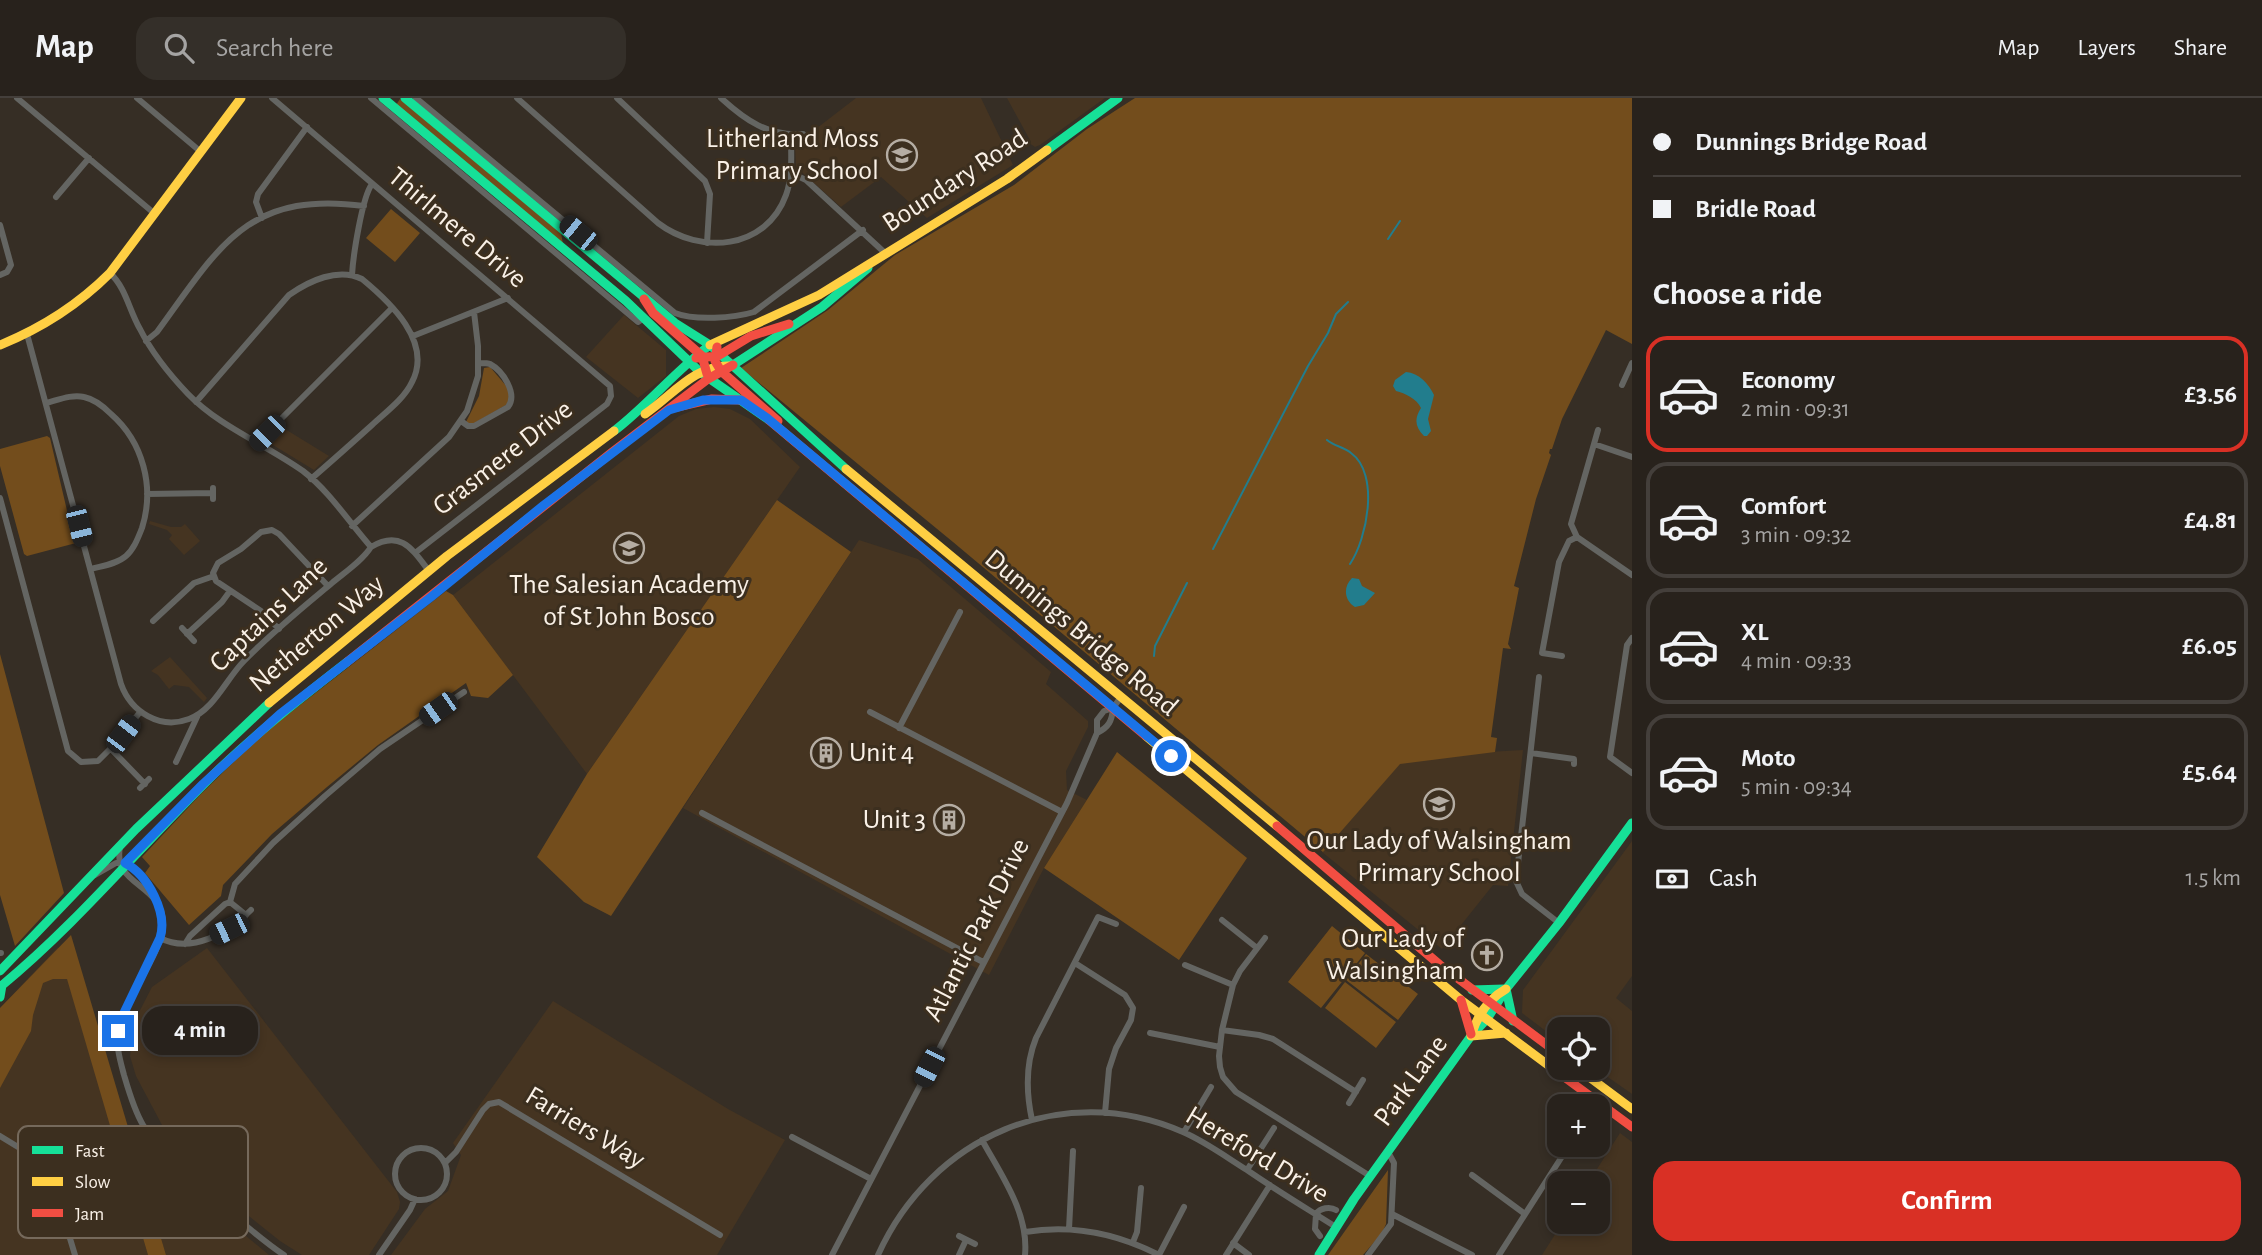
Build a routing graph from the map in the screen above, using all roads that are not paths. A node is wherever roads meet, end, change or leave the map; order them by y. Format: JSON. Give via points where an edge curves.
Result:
{"nodes":[{"id":1,"x":16,"y":98,"type":"edge"},
{"id":2,"x":137,"y":98,"type":"edge"},
{"id":3,"x":241,"y":98,"type":"edge"},
{"id":4,"x":272,"y":98,"type":"edge"},
{"id":5,"x":371,"y":98,"type":"edge"},
{"id":6,"x":383,"y":98,"type":"edge"},
{"id":7,"x":405,"y":98,"type":"edge"},
{"id":8,"x":416,"y":98,"type":"edge"},
{"id":9,"x":517,"y":98,"type":"edge"},
{"id":10,"x":617,"y":98,"type":"edge"},
{"id":11,"x":721,"y":98,"type":"edge"},
{"id":12,"x":1118,"y":98,"type":"edge"},
{"id":13,"x":307,"y":127,"type":"junction"},
{"id":14,"x":803,"y":134,"type":"dead end"},
{"id":15,"x":791,"y":135,"type":"junction"},
{"id":16,"x":201,"y":152,"type":"junction"},
{"id":17,"x":89,"y":158,"type":"junction"},
{"id":18,"x":791,"y":173,"type":"junction"},
{"id":19,"x":372,"y":184,"type":"junction"},
{"id":20,"x":56,"y":197,"type":"dead end"},
{"id":21,"x":364,"y":206,"type":"junction"},
{"id":22,"x":155,"y":214,"type":"junction"},
{"id":23,"x":262,"y":218,"type":"junction"},
{"id":24,"x":0,"y":225,"type":"edge"},
{"id":25,"x":863,"y":230,"type":"junction"},
{"id":26,"x":707,"y":243,"type":"junction"},
{"id":27,"x":885,"y":253,"type":"junction"},
{"id":28,"x":110,"y":273,"type":"junction"},
{"id":29,"x":0,"y":275,"type":"edge"},
{"id":30,"x":352,"y":275,"type":"junction"},
{"id":31,"x":640,"y":295,"type":"junction"},
{"id":32,"x":508,"y":298,"type":"junction"},
{"id":33,"x":391,"y":309,"type":"junction"},
{"id":34,"x":474,"y":312,"type":"junction"},
{"id":35,"x":644,"y":318,"type":"junction"},
{"id":36,"x":804,"y":319,"type":"junction"},
{"id":37,"x":27,"y":334,"type":"junction"},
{"id":38,"x":413,"y":336,"type":"junction"},
{"id":39,"x":146,"y":341,"type":"junction"},
{"id":40,"x":0,"y":345,"type":"edge"},
{"id":41,"x":695,"y":357,"type":"junction"},
{"id":42,"x":722,"y":360,"type":"junction"},
{"id":43,"x":479,"y":363,"type":"junction"},
{"id":44,"x":1632,"y":363,"type":"edge"},
{"id":45,"x":704,"y":376,"type":"junction"},
{"id":46,"x":1622,"y":385,"type":"dead end"},
{"id":47,"x":611,"y":392,"type":"joint"},
{"id":48,"x":741,"y":400,"type":"junction"},
{"id":49,"x":196,"y":402,"type":"junction"},
{"id":50,"x":47,"y":403,"type":"junction"},
{"id":51,"x":669,"y":410,"type":"junction"},
{"id":52,"x":461,"y":421,"type":"junction"},
{"id":53,"x":622,"y":424,"type":"junction"},
{"id":54,"x":1598,"y":430,"type":"dead end"},
{"id":55,"x":257,"y":443,"type":"junction"},
{"id":56,"x":796,"y":444,"type":"junction"},
{"id":57,"x":1594,"y":444,"type":"junction"},
{"id":58,"x":1632,"y":457,"type":"edge"},
{"id":59,"x":312,"y":479,"type":"junction"},
{"id":60,"x":213,"y":493,"type":"dead end"},
{"id":61,"x":147,"y":494,"type":"junction"},
{"id":62,"x":0,"y":498,"type":"edge"},
{"id":63,"x":352,"y":526,"type":"junction"},
{"id":64,"x":1577,"y":537,"type":"junction"},
{"id":65,"x":371,"y":547,"type":"junction"},
{"id":66,"x":415,"y":553,"type":"junction"},
{"id":67,"x":91,"y":569,"type":"junction"},
{"id":68,"x":429,"y":571,"type":"junction"},
{"id":69,"x":1632,"y":575,"type":"edge"},
{"id":70,"x":214,"y":576,"type":"junction"},
{"id":71,"x":328,"y":586,"type":"junction"},
{"id":72,"x":230,"y":592,"type":"junction"},
{"id":73,"x":960,"y":612,"type":"dead end"},
{"id":74,"x":161,"y":613,"type":"junction"},
{"id":75,"x":153,"y":621,"type":"dead end"},
{"id":76,"x":169,"y":621,"type":"dead end"},
{"id":77,"x":279,"y":629,"type":"junction"},
{"id":78,"x":1632,"y":638,"type":"edge"},
{"id":79,"x":194,"y":641,"type":"dead end"},
{"id":80,"x":1562,"y":656,"type":"dead end"},
{"id":81,"x":1539,"y":677,"type":"dead end"},
{"id":82,"x":464,"y":692,"type":"dead end"},
{"id":83,"x":1117,"y":702,"type":"junction"},
{"id":84,"x":140,"y":712,"type":"junction"},
{"id":85,"x":870,"y":712,"type":"dead end"},
{"id":86,"x":198,"y":715,"type":"junction"},
{"id":87,"x":899,"y":727,"type":"junction"},
{"id":88,"x":1097,"y":733,"type":"junction"},
{"id":89,"x":111,"y":749,"type":"junction"},
{"id":90,"x":1531,"y":753,"type":"junction"},
{"id":91,"x":176,"y":762,"type":"dead end"},
{"id":92,"x":1574,"y":764,"type":"dead end"},
{"id":93,"x":1632,"y":773,"type":"edge"},
{"id":94,"x":145,"y":784,"type":"dead end"},
{"id":95,"x":1062,"y":812,"type":"junction"},
{"id":96,"x":702,"y":813,"type":"dead end"},
{"id":97,"x":1632,"y":822,"type":"edge"},
{"id":98,"x":120,"y":846,"type":"junction"},
{"id":99,"x":122,"y":864,"type":"junction"},
{"id":100,"x":91,"y":876,"type":"junction"},
{"id":101,"x":230,"y":902,"type":"junction"},
{"id":102,"x":1222,"y":920,"type":"dead end"},
{"id":103,"x":1559,"y":923,"type":"junction"},
{"id":104,"x":1115,"y":924,"type":"dead end"},
{"id":105,"x":160,"y":938,"type":"junction"},
{"id":106,"x":1265,"y":938,"type":"dead end"},
{"id":107,"x":185,"y":944,"type":"junction"},
{"id":108,"x":1257,"y":948,"type":"junction"},
{"id":109,"x":983,"y":962,"type":"junction"},
{"id":110,"x":1075,"y":963,"type":"junction"},
{"id":111,"x":1185,"y":965,"type":"dead end"},
{"id":112,"x":0,"y":971,"type":"edge"},
{"id":113,"x":1233,"y":985,"type":"junction"},
{"id":114,"x":1,"y":986,"type":"edge"},
{"id":115,"x":1506,"y":989,"type":"junction"},
{"id":116,"x":1472,"y":990,"type":"junction"},
{"id":117,"x":0,"y":997,"type":"edge"},
{"id":118,"x":1461,"y":1000,"type":"junction"},
{"id":119,"x":1488,"y":1010,"type":"junction"},
{"id":120,"x":1513,"y":1021,"type":"junction"},
{"id":121,"x":1222,"y":1030,"type":"junction"},
{"id":122,"x":1150,"y":1033,"type":"dead end"},
{"id":123,"x":1506,"y":1034,"type":"junction"},
{"id":124,"x":1471,"y":1036,"type":"junction"},
{"id":125,"x":1547,"y":1045,"type":"edge"},
{"id":126,"x":1220,"y":1047,"type":"junction"},
{"id":127,"x":1363,"y":1080,"type":"dead end"},
{"id":128,"x":1593,"y":1080,"type":"edge"},
{"id":129,"x":1211,"y":1087,"type":"dead end"},
{"id":130,"x":1356,"y":1092,"type":"junction"},
{"id":131,"x":1349,"y":1103,"type":"dead end"},
{"id":132,"x":1632,"y":1109,"type":"edge"},
{"id":133,"x":1105,"y":1113,"type":"junction"},
{"id":134,"x":1032,"y":1120,"type":"junction"},
{"id":135,"x":1631,"y":1125,"type":"edge"},
{"id":136,"x":145,"y":1126,"type":"edge"},
{"id":137,"x":1274,"y":1128,"type":"dead end"},
{"id":138,"x":1184,"y":1132,"type":"junction"},
{"id":139,"x":0,"y":1136,"type":"edge"},
{"id":140,"x":792,"y":1137,"type":"dead end"},
{"id":141,"x":982,"y":1140,"type":"junction"},
{"id":142,"x":18,"y":1147,"type":"edge"},
{"id":143,"x":1073,"y":1151,"type":"dead end"},
{"id":144,"x":1388,"y":1152,"type":"junction"},
{"id":145,"x":1562,"y":1157,"type":"edge"},
{"id":146,"x":445,"y":1163,"type":"junction"},
{"id":147,"x":1247,"y":1170,"type":"junction"},
{"id":148,"x":1472,"y":1175,"type":"dead end"},
{"id":149,"x":1370,"y":1176,"type":"junction"},
{"id":150,"x":871,"y":1179,"type":"junction"},
{"id":151,"x":1270,"y":1185,"type":"junction"},
{"id":152,"x":1141,"y":1188,"type":"dead end"},
{"id":153,"x":415,"y":1199,"type":"junction"},
{"id":154,"x":1184,"y":1207,"type":"dead end"},
{"id":155,"x":1336,"y":1210,"type":"dead end"},
{"id":156,"x":1316,"y":1214,"type":"junction"},
{"id":157,"x":1392,"y":1214,"type":"junction"},
{"id":158,"x":1525,"y":1214,"type":"junction"},
{"id":159,"x":248,"y":1225,"type":"edge"},
{"id":160,"x":1336,"y":1227,"type":"junction"},
{"id":161,"x":1069,"y":1229,"type":"junction"},
{"id":162,"x":1025,"y":1232,"type":"junction"},
{"id":163,"x":720,"y":1235,"type":"dead end"},
{"id":164,"x":959,"y":1236,"type":"dead end"},
{"id":165,"x":1320,"y":1236,"type":"dead end"},
{"id":166,"x":70,"y":1238,"type":"edge"},
{"id":167,"x":966,"y":1240,"type":"junction"},
{"id":168,"x":1133,"y":1242,"type":"junction"},
{"id":169,"x":1233,"y":1243,"type":"junction"},
{"id":170,"x":975,"y":1244,"type":"dead end"},
{"id":171,"x":1462,"y":1252,"type":"edge"},
{"id":172,"x":75,"y":1255,"type":"edge"},
{"id":173,"x":284,"y":1255,"type":"edge"},
{"id":174,"x":379,"y":1255,"type":"edge"},
{"id":175,"x":831,"y":1255,"type":"edge"},
{"id":176,"x":878,"y":1255,"type":"edge"},
{"id":177,"x":959,"y":1255,"type":"edge"},
{"id":178,"x":1025,"y":1255,"type":"edge"},
{"id":179,"x":1159,"y":1255,"type":"edge"},
{"id":180,"x":1226,"y":1255,"type":"edge"},
{"id":181,"x":1249,"y":1255,"type":"edge"},
{"id":182,"x":1319,"y":1255,"type":"edge"},
{"id":183,"x":1368,"y":1255,"type":"edge"},
{"id":184,"x":1472,"y":1255,"type":"edge"},
{"id":185,"x":1499,"y":1255,"type":"edge"}],
"edges":[{"from":1,"to":17,"type":"street"},
{"from":2,"to":16,"type":"street"},
{"from":3,"to":16,"type":"main road"},
{"from":4,"to":13,"type":"street","name":"Thirlmere Drive"},
{"from":5,"to":35,"type":"street","via":[[638,322]]},
{"from":6,"to":35,"type":"main road"},
{"from":7,"to":31,"type":"main road"},
{"from":8,"to":25,"type":"street","via":[[675,313],[687,318],[740,317],[754,312]]},
{"from":9,"to":26,"type":"street","via":[[665,228],[690,241]]},
{"from":10,"to":26,"type":"street","via":[[705,181],[710,194]]},
{"from":11,"to":15,"type":"street","via":[[757,127]]},
{"from":12,"to":27,"type":"main road","name":"Boundary Road","via":[[1007,179]]},
{"from":13,"to":19,"type":"street","name":"Thirlmere Drive"},
{"from":13,"to":23,"type":"street","via":[[258,194]]},
{"from":14,"to":15,"type":"street"},
{"from":15,"to":18,"type":"street"},
{"from":16,"to":22,"type":"main road"},
{"from":17,"to":20,"type":"street"},
{"from":17,"to":22,"type":"street"},
{"from":18,"to":25,"type":"street","via":[[806,180]]},
{"from":18,"to":26,"type":"street","via":[[787,194],[765,226],[738,240]]},
{"from":19,"to":21,"type":"street"},
{"from":19,"to":32,"type":"street","name":"Thirlmere Drive"},
{"from":21,"to":23,"type":"street","via":[[312,204]]},
{"from":21,"to":30,"type":"street"},
{"from":22,"to":28,"type":"main road"},
{"from":23,"to":39,"type":"street","via":[[219,248]]},
{"from":24,"to":29,"type":"street","via":[[11,265]]},
{"from":25,"to":27,"type":"street"},
{"from":27,"to":36,"type":"main road","name":"Boundary Road"},
{"from":27,"to":42,"type":"main road","name":"Boundary Road","via":[[818,295],[727,336]]},
{"from":28,"to":37,"type":"main road","via":[[84,298]]},
{"from":28,"to":39,"type":"street","via":[[121,285]]},
{"from":30,"to":33,"type":"street"},
{"from":30,"to":49,"type":"street","via":[[319,279],[289,295]]},
{"from":31,"to":41,"type":"main road"},
{"from":31,"to":42,"type":"main road"},
{"from":32,"to":34,"type":"street"},
{"from":32,"to":47,"type":"street","name":"Thirlmere Drive","via":[[606,380]]},
{"from":33,"to":38,"type":"street"},
{"from":33,"to":55,"type":"street"},
{"from":34,"to":38,"type":"street"},
{"from":34,"to":43,"type":"street"},
{"from":35,"to":41,"type":"main road","via":[[680,351]]},
{"from":36,"to":42,"type":"main road","name":"Boundary Road"},
{"from":36,"to":42,"type":"main road","via":[[751,336]]},
{"from":37,"to":40,"type":"main road"},
{"from":37,"to":50,"type":"street"},
{"from":38,"to":59,"type":"street","via":[[418,360],[408,388]]},
{"from":39,"to":49,"type":"street"},
{"from":41,"to":42,"type":"main road","name":"Netherton Way"},
{"from":41,"to":45,"type":"main road","name":"Dunnings Bridge Road"},
{"from":41,"to":45,"type":"main road"},
{"from":41,"to":53,"type":"main road","name":"Netherton Way"},
{"from":42,"to":45,"type":"main road"},
{"from":42,"to":56,"type":"main road"},
{"from":42,"to":83,"type":"main road","name":"Dunnings Bridge Road","via":[[837,463],[1100,679]]},
{"from":43,"to":52,"type":"street","via":[[475,390]]},
{"from":43,"to":52,"type":"street","via":[[494,367],[511,388],[512,402],[474,426]]},
{"from":44,"to":46,"type":"street"},
{"from":45,"to":48,"type":"main road","name":"Dunnings Bridge Road"},
{"from":45,"to":51,"type":"main road","name":"Netherton Way"},
{"from":45,"to":53,"type":"main road"},
{"from":47,"to":66,"type":"street","name":"Grasmere Drive","via":[[607,404]]},
{"from":48,"to":51,"type":"main road","via":[[703,400]]},
{"from":48,"to":56,"type":"main road","name":"Dunnings Bridge Road"},
{"from":49,"to":55,"type":"street"},
{"from":50,"to":61,"type":"street","via":[[84,397],[113,415],[138,450]]},
{"from":50,"to":67,"type":"street"},
{"from":51,"to":99,"type":"main road","name":"Netherton Way","via":[[280,714]]},
{"from":52,"to":63,"type":"street"},
{"from":53,"to":68,"type":"main road","name":"Netherton Way"},
{"from":54,"to":57,"type":"street"},
{"from":55,"to":59,"type":"street"},
{"from":56,"to":83,"type":"main road","name":"Dunnings Bridge Road"},
{"from":57,"to":58,"type":"street"},
{"from":57,"to":64,"type":"street","via":[[1572,517]]},
{"from":59,"to":63,"type":"street"},
{"from":60,"to":61,"type":"street"},
{"from":61,"to":67,"type":"street","via":[[143,524],[130,552]]},
{"from":62,"to":89,"type":"street","via":[[68,751],[89,763]]},
{"from":63,"to":65,"type":"street"},
{"from":64,"to":69,"type":"street"},
{"from":64,"to":80,"type":"street","via":[[1569,541],[1559,562],[1542,653]]},
{"from":65,"to":66,"type":"street","via":[[396,540]]},
{"from":65,"to":71,"type":"street","name":"Captains Lane"},
{"from":66,"to":68,"type":"street"},
{"from":67,"to":84,"type":"street","via":[[123,690]]},
{"from":68,"to":98,"type":"main road","name":"Netherton Way","via":[[258,712]]},
{"from":70,"to":71,"type":"street","via":[[218,563],[269,529]]},
{"from":70,"to":72,"type":"street"},
{"from":70,"to":74,"type":"street","via":[[194,583]]},
{"from":71,"to":77,"type":"street","name":"Captains Lane"},
{"from":72,"to":77,"type":"street","via":[[261,611]]},
{"from":72,"to":79,"type":"street","via":[[184,631]]},
{"from":73,"to":87,"type":"street"},
{"from":74,"to":75,"type":"street"},
{"from":74,"to":76,"type":"street"},
{"from":77,"to":86,"type":"street","name":"Captains Lane","via":[[243,662]]},
{"from":78,"to":93,"type":"street","via":[[1609,757]]},
{"from":81,"to":90,"type":"street"},
{"from":82,"to":101,"type":"street","via":[[380,749],[325,796],[235,884]]},
{"from":83,"to":88,"type":"street","name":"Atlantic Park Drive","via":[[1106,729]]},
{"from":83,"to":88,"type":"street","name":"Atlantic Park Drive","via":[[1097,720]]},
{"from":83,"to":116,"type":"main road","name":"Dunnings Bridge Road"},
{"from":83,"to":118,"type":"main road","name":"Dunnings Bridge Road"},
{"from":84,"to":86,"type":"street","via":[[170,722]]},
{"from":84,"to":89,"type":"street"},
{"from":85,"to":87,"type":"street"},
{"from":86,"to":91,"type":"street","name":"Captains Lane"},
{"from":87,"to":95,"type":"street"},
{"from":88,"to":95,"type":"street","name":"Atlantic Park Drive"},
{"from":89,"to":94,"type":"street"},
{"from":90,"to":92,"type":"street","via":[[1574,759]]},
{"from":90,"to":103,"type":"street","via":[[1516,881],[1521,894]]},
{"from":95,"to":109,"type":"street","name":"Atlantic Park Drive"},
{"from":96,"to":109,"type":"street"},
{"from":97,"to":103,"type":"main road","name":"Park Lane"},
{"from":98,"to":99,"type":"street"},
{"from":98,"to":100,"type":"main road","name":"Netherton Way"},
{"from":99,"to":100,"type":"street"},
{"from":99,"to":105,"type":"street","via":[[137,885],[151,893],[162,912]]},
{"from":99,"to":114,"type":"main road","name":"Netherton Way","via":[[46,948]]},
{"from":100,"to":112,"type":"main road","name":"Netherton Way"},
{"from":101,"to":107,"type":"street"},
{"from":101,"to":107,"type":"street","via":[[249,913],[215,936]]},
{"from":102,"to":108,"type":"street"},
{"from":103,"to":115,"type":"main road","name":"Park Lane"},
{"from":104,"to":110,"type":"street","via":[[1098,917]]},
{"from":105,"to":107,"type":"street"},
{"from":105,"to":136,"type":"street","via":[[117,1037],[123,1071]]},
{"from":106,"to":108,"type":"street"},
{"from":108,"to":113,"type":"street"},
{"from":109,"to":150,"type":"street","name":"Atlantic Park Drive"},
{"from":110,"to":133,"type":"street","via":[[1125,995],[1133,1008],[1109,1069]]},
{"from":110,"to":134,"type":"street","via":[[1031,1049],[1027,1092]]},
{"from":111,"to":113,"type":"street"},
{"from":113,"to":121,"type":"street"},
{"from":114,"to":117,"type":"main road"},
{"from":115,"to":116,"type":"main road"},
{"from":115,"to":119,"type":"main road","name":"Park Lane","via":[[1495,994]]},
{"from":115,"to":120,"type":"main road"},
{"from":116,"to":119,"type":"main road","name":"Dunnings Bridge Road"},
{"from":118,"to":119,"type":"main road","name":"Dunnings Bridge Road"},
{"from":118,"to":124,"type":"main road"},
{"from":119,"to":120,"type":"main road","name":"Dunnings Bridge Road"},
{"from":119,"to":123,"type":"main road","name":"Dunnings Bridge Road"},
{"from":119,"to":124,"type":"main road","name":"Park Lane"},
{"from":120,"to":125,"type":"main road","name":"Dunnings Bridge Road"},
{"from":121,"to":126,"type":"street"},
{"from":121,"to":130,"type":"street","via":[[1273,1039]]},
{"from":122,"to":126,"type":"street"},
{"from":123,"to":124,"type":"main road"},
{"from":123,"to":135,"type":"main road","name":"Dunnings Bridge Road"},
{"from":124,"to":144,"type":"main road","name":"Park Lane"},
{"from":126,"to":149,"type":"street","via":[[1223,1077],[1236,1091]]},
{"from":127,"to":130,"type":"street"},
{"from":128,"to":132,"type":"main road"},
{"from":129,"to":138,"type":"street"},
{"from":130,"to":131,"type":"street"},
{"from":133,"to":134,"type":"street","name":"Hereford Drive"},
{"from":133,"to":138,"type":"street","name":"Hereford Drive","via":[[1138,1117]]},
{"from":134,"to":141,"type":"street","name":"Hereford Drive"},
{"from":137,"to":147,"type":"street"},
{"from":138,"to":147,"type":"street","name":"Hereford Drive"},
{"from":139,"to":142,"type":"street"},
{"from":140,"to":150,"type":"street"},
{"from":141,"to":162,"type":"street"},
{"from":141,"to":176,"type":"street","name":"Hereford Drive","via":[[924,1184],[896,1219]]},
{"from":143,"to":161,"type":"street"},
{"from":144,"to":149,"type":"main road","name":"Park Lane"},
{"from":144,"to":157,"type":"street","name":"Park Lane","via":[[1394,1163]]},
{"from":145,"to":158,"type":"street"},
{"from":146,"to":153,"type":"street","via":[[448,1173],[443,1188],[429,1199]]},
{"from":146,"to":153,"type":"street","via":[[426,1148],[416,1148],[400,1158],[397,1183]]},
{"from":146,"to":163,"type":"street","name":"Farriers Way","via":[[483,1110],[499,1102]]},
{"from":147,"to":151,"type":"street","name":"Hereford Drive"},
{"from":148,"to":158,"type":"street"},
{"from":149,"to":160,"type":"main road","name":"Park Lane"},
{"from":150,"to":175,"type":"street","name":"Atlantic Park Drive"},
{"from":151,"to":156,"type":"street","name":"Hereford Drive"},
{"from":151,"to":169,"type":"street"},
{"from":152,"to":168,"type":"street"},
{"from":153,"to":174,"type":"street"},
{"from":154,"to":179,"type":"street"},
{"from":155,"to":156,"type":"street"},
{"from":156,"to":160,"type":"street","name":"Hereford Drive"},
{"from":156,"to":165,"type":"street","via":[[1315,1229]]},
{"from":157,"to":171,"type":"street"},
{"from":157,"to":183,"type":"street","name":"Park Lane","via":[[1389,1230]]},
{"from":158,"to":185,"type":"street"},
{"from":159,"to":173,"type":"street"},
{"from":160,"to":182,"type":"main road","name":"Park Lane"},
{"from":161,"to":162,"type":"street"},
{"from":161,"to":168,"type":"street"},
{"from":162,"to":178,"type":"street"},
{"from":164,"to":167,"type":"street"},
{"from":166,"to":172,"type":"street"},
{"from":167,"to":170,"type":"street"},
{"from":167,"to":177,"type":"street"},
{"from":168,"to":179,"type":"street"},
{"from":169,"to":180,"type":"street"},
{"from":169,"to":181,"type":"street"},
{"from":171,"to":184,"type":"street"}]}
